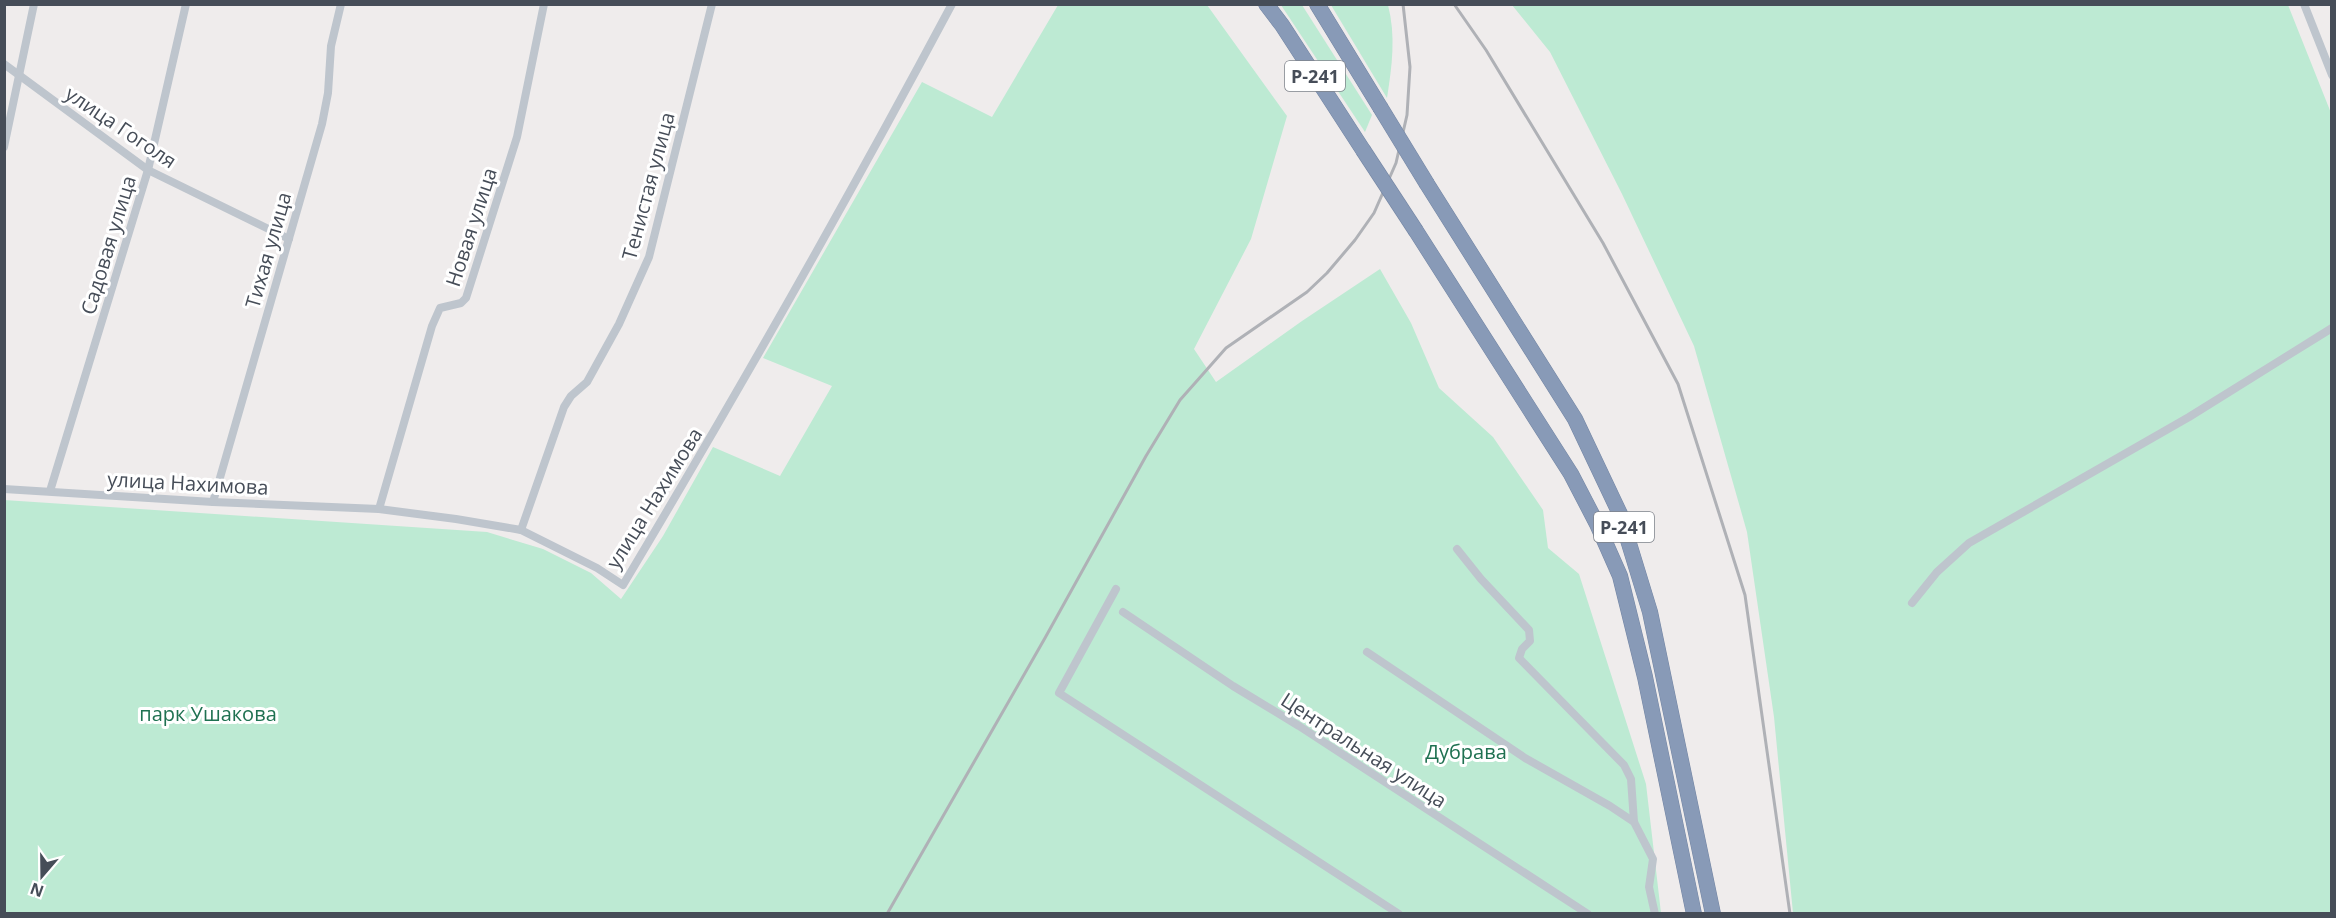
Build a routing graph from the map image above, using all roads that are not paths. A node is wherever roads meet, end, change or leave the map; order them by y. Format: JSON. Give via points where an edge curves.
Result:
{"nodes":[{"id":1,"x":34,"y":4,"type":"edge"},
{"id":2,"x":186,"y":4,"type":"edge"},
{"id":3,"x":341,"y":4,"type":"edge"},
{"id":4,"x":544,"y":4,"type":"edge"},
{"id":5,"x":712,"y":4,"type":"edge"},
{"id":6,"x":951,"y":4,"type":"edge"},
{"id":7,"x":1266,"y":4,"type":"edge"},
{"id":8,"x":1317,"y":4,"type":"edge"},
{"id":9,"x":2304,"y":4,"type":"edge"},
{"id":10,"x":4,"y":64,"type":"edge"},
{"id":11,"x":2331,"y":75,"type":"edge"},
{"id":12,"x":20,"y":76,"type":"junction"},
{"id":13,"x":4,"y":147,"type":"edge"},
{"id":14,"x":148,"y":170,"type":"junction"},
{"id":15,"x":289,"y":239,"type":"junction"},
{"id":16,"x":2331,"y":328,"type":"edge"},
{"id":17,"x":4,"y":489,"type":"edge"},
{"id":18,"x":50,"y":491,"type":"junction"},
{"id":19,"x":213,"y":502,"type":"junction"},
{"id":20,"x":379,"y":509,"type":"junction"},
{"id":21,"x":522,"y":530,"type":"junction"},
{"id":22,"x":1457,"y":549,"type":"dead end"},
{"id":23,"x":1116,"y":590,"type":"dead end"},
{"id":24,"x":1912,"y":603,"type":"dead end"},
{"id":25,"x":1123,"y":612,"type":"dead end"},
{"id":26,"x":1367,"y":652,"type":"dead end"},
{"id":27,"x":1634,"y":822,"type":"junction"},
{"id":28,"x":1399,"y":914,"type":"edge"},
{"id":29,"x":1588,"y":914,"type":"edge"},
{"id":30,"x":1655,"y":914,"type":"edge"},
{"id":31,"x":1694,"y":914,"type":"edge"},
{"id":32,"x":1713,"y":914,"type":"edge"}],
"edges":[{"from":1,"to":12,"type":"street"},
{"from":2,"to":14,"type":"street","name":"Садовая улица"},
{"from":3,"to":15,"type":"street","name":"Тихая улица","via":[[331,46],[322,124]]},
{"from":4,"to":20,"type":"street","name":"Новая улица","via":[[517,137],[480,257],[466,298],[462,303],[440,308],[432,326]]},
{"from":5,"to":21,"type":"street","name":"Тенистая улица","via":[[649,257],[587,382],[564,407]]},
{"from":6,"to":21,"type":"street","name":"улица Нахимова","via":[[849,194],[623,585]]},
{"from":7,"to":31,"type":"highway","number":"Р-241","bridge":true,"via":[[1571,474],[1597,524],[1620,576]]},
{"from":8,"to":32,"type":"highway","number":"Р-241","bridge":true,"via":[[1575,419],[1620,514],[1650,612]]},
{"from":9,"to":11,"type":"street"},
{"from":10,"to":12,"type":"street","name":"улица Гоголя"},
{"from":12,"to":13,"type":"street"},
{"from":12,"to":14,"type":"street","name":"улица Гоголя"},
{"from":14,"to":15,"type":"street","name":"улица Гоголя"},
{"from":14,"to":18,"type":"street","name":"Садовая улица"},
{"from":15,"to":19,"type":"street","name":"Тихая улица"},
{"from":16,"to":24,"type":"street","via":[[2189,417],[1969,543],[1937,572]]},
{"from":17,"to":18,"type":"street","name":"улица Нахимова"},
{"from":18,"to":19,"type":"street","name":"улица Нахимова"},
{"from":19,"to":20,"type":"street","name":"улица Нахимова"},
{"from":20,"to":21,"type":"street","name":"улица Нахимова"},
{"from":22,"to":27,"type":"street","via":[[1529,630],[1530,641],[1519,658],[1624,765],[1630,779]]},
{"from":23,"to":28,"type":"street","via":[[1059,693]]},
{"from":25,"to":29,"type":"street","name":"Центральная улица"},
{"from":26,"to":27,"type":"street","via":[[1526,758]]},
{"from":27,"to":30,"type":"street","via":[[1653,859],[1650,887]]}]}
